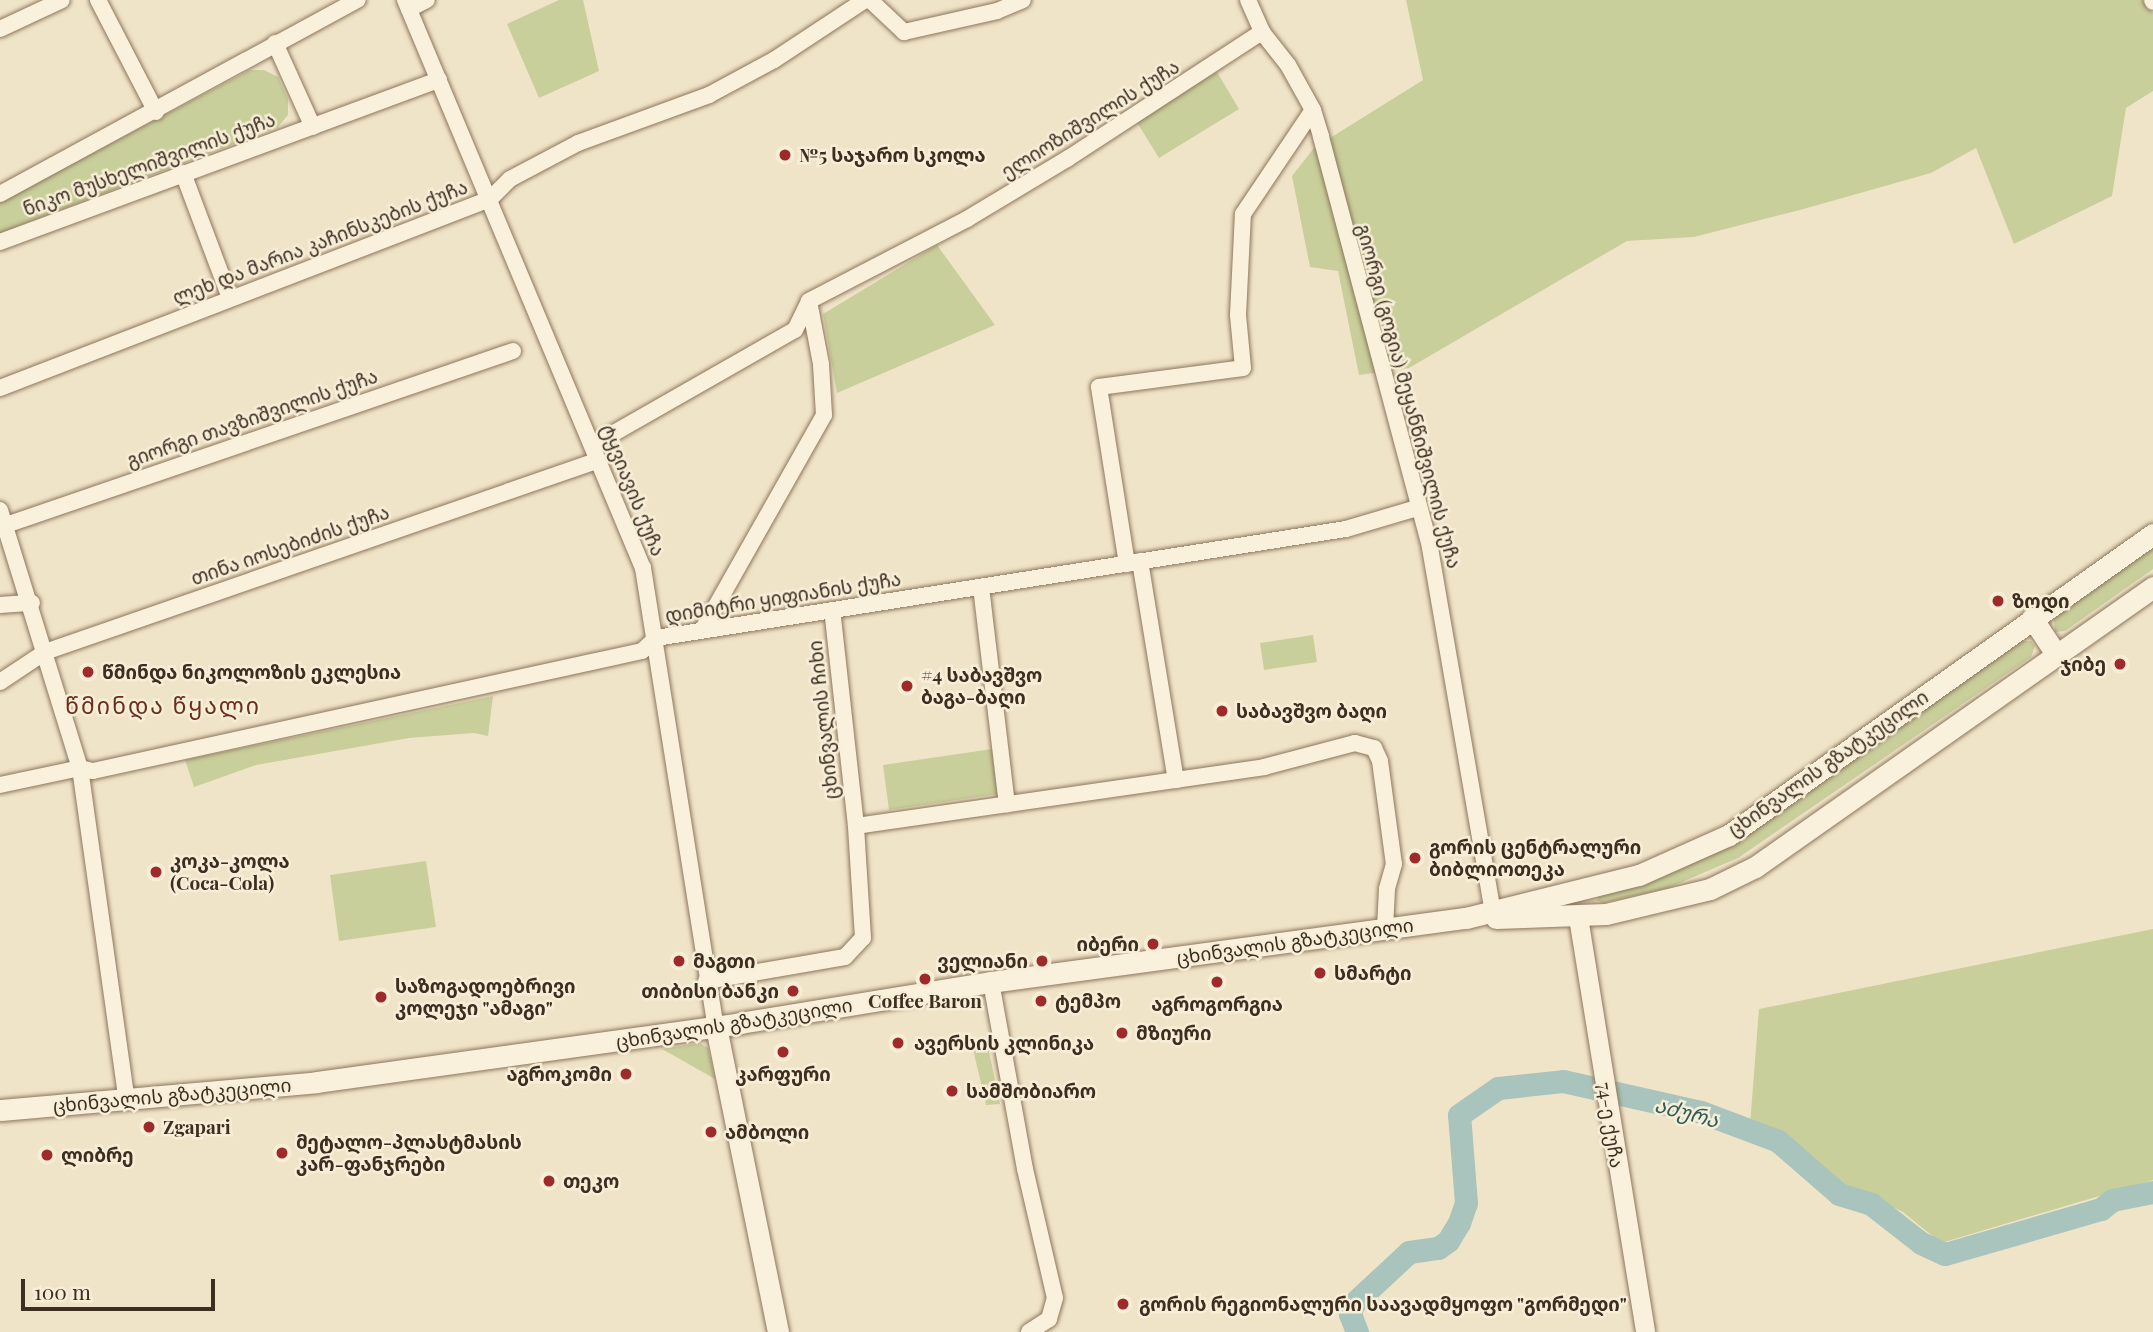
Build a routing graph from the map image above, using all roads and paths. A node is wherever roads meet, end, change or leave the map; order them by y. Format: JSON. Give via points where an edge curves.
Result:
{"nodes":[{"id":1,"x":62,"y":0,"type":"edge"},
{"id":2,"x":98,"y":0,"type":"edge"},
{"id":3,"x":358,"y":0,"type":"edge"},
{"id":4,"x":427,"y":0,"type":"edge"},
{"id":5,"x":868,"y":0,"type":"edge"},
{"id":6,"x":1023,"y":0,"type":"edge"},
{"id":7,"x":1248,"y":0,"type":"edge"},
{"id":8,"x":407,"y":5,"type":"edge"},
{"id":9,"x":0,"y":29,"type":"edge"},
{"id":10,"x":1262,"y":33,"type":"junction"},
{"id":11,"x":275,"y":43,"type":"junction"},
{"id":12,"x":439,"y":80,"type":"junction"},
{"id":13,"x":1313,"y":110,"type":"junction"},
{"id":14,"x":156,"y":112,"type":"junction"},
{"id":15,"x":313,"y":127,"type":"junction"},
{"id":16,"x":183,"y":173,"type":"junction"},
{"id":17,"x":0,"y":194,"type":"edge"},
{"id":18,"x":490,"y":200,"type":"junction"},
{"id":19,"x":0,"y":242,"type":"edge"},
{"id":20,"x":230,"y":298,"type":"junction"},
{"id":21,"x":809,"y":301,"type":"junction"},
{"id":22,"x":513,"y":351,"type":"dead end"},
{"id":23,"x":0,"y":388,"type":"edge"},
{"id":24,"x":596,"y":453,"type":"junction"},
{"id":25,"x":1416,"y":508,"type":"junction"},
{"id":26,"x":3,"y":517,"type":"edge"},
{"id":27,"x":2153,"y":534,"type":"edge"},
{"id":28,"x":1133,"y":562,"type":"junction"},
{"id":29,"x":981,"y":587,"type":"junction"},
{"id":30,"x":2153,"y":587,"type":"edge"},
{"id":31,"x":32,"y":603,"type":"junction"},
{"id":32,"x":0,"y":605,"type":"edge"},
{"id":33,"x":832,"y":610,"type":"junction"},
{"id":34,"x":2032,"y":618,"type":"junction"},
{"id":35,"x":703,"y":629,"type":"junction"},
{"id":36,"x":656,"y":638,"type":"junction"},
{"id":37,"x":46,"y":652,"type":"junction"},
{"id":38,"x":2056,"y":653,"type":"junction"},
{"id":39,"x":0,"y":682,"type":"edge"},
{"id":40,"x":80,"y":768,"type":"junction"},
{"id":41,"x":1176,"y":780,"type":"junction"},
{"id":42,"x":0,"y":785,"type":"edge"},
{"id":43,"x":1007,"y":804,"type":"junction"},
{"id":44,"x":856,"y":826,"type":"junction"},
{"id":45,"x":1579,"y":890,"type":"junction"},
{"id":46,"x":1493,"y":911,"type":"junction"},
{"id":47,"x":1578,"y":917,"type":"junction"},
{"id":48,"x":1466,"y":918,"type":"junction"},
{"id":49,"x":1385,"y":929,"type":"junction"},
{"id":50,"x":706,"y":981,"type":"junction"},
{"id":51,"x":990,"y":982,"type":"junction"},
{"id":52,"x":716,"y":1027,"type":"junction"},
{"id":53,"x":127,"y":1101,"type":"junction"},
{"id":54,"x":0,"y":1110,"type":"edge"},
{"id":55,"x":778,"y":1332,"type":"edge"},
{"id":56,"x":1029,"y":1332,"type":"edge"},
{"id":57,"x":1645,"y":1332,"type":"edge"}],
"edges":[{"from":1,"to":9,"type":"street"},
{"from":2,"to":14,"type":"street"},
{"from":3,"to":11,"type":"street","name":"ნიკო მუსხელიშვილის ქუჩა"},
{"from":4,"to":8,"type":"street"},
{"from":5,"to":6,"type":"street","name":"ლეხ და მარია კაჩინსკების ქუჩა","via":[[904,32],[997,11]]},
{"from":5,"to":18,"type":"street","name":"ლეხ და მარია კაჩინსკების ქუჩა","via":[[774,60],[709,94],[578,143],[510,178]]},
{"from":7,"to":10,"type":"street","name":"გიორგი (გოგია) მეყანწიშვილის ქუჩა"},
{"from":8,"to":12,"type":"street","name":"ტყვიავის ქუჩა"},
{"from":10,"to":13,"type":"street","name":"გიორგი (გოგია) მეყანწიშვილის ქუჩა","via":[[1289,65]]},
{"from":10,"to":21,"type":"street","name":"ელიოზიშვილის ქუჩა","via":[[1011,192]]},
{"from":11,"to":14,"type":"street","name":"ნიკო მუსხელიშვილის ქუჩა"},
{"from":11,"to":15,"type":"street"},
{"from":12,"to":15,"type":"street","name":"ნიკო მუსხელიშვილის ქუჩა"},
{"from":12,"to":18,"type":"street","name":"ტყვიავის ქუჩა"},
{"from":13,"to":25,"type":"street","name":"გიორგი (გოგია) მეყანწიშვილის ქუჩა"},
{"from":13,"to":28,"type":"street","via":[[1243,214],[1237,315],[1243,369],[1099,387]]},
{"from":14,"to":17,"type":"street","name":"ნიკო მუსხელიშვილის ქუჩა"},
{"from":15,"to":16,"type":"street","name":"ნიკო მუსხელიშვილის ქუჩა"},
{"from":16,"to":19,"type":"street","name":"ნიკო მუსხელიშვილის ქუჩა"},
{"from":16,"to":20,"type":"street"},
{"from":18,"to":20,"type":"street","name":"ლეხ და მარია კაჩინსკების ქუჩა"},
{"from":18,"to":24,"type":"street","name":"ტყვიავის ქუჩა"},
{"from":20,"to":23,"type":"street","name":"ლეხ და მარია კაჩინსკების ქუჩა"},
{"from":21,"to":24,"type":"street","name":"თინა იოსებიძის ქუჩა","via":[[795,330]]},
{"from":21,"to":35,"type":"street","via":[[821,364],[824,415]]},
{"from":22,"to":26,"type":"street","name":"გიორგი თავზიშვილის ქუჩა"},
{"from":24,"to":36,"type":"street","name":"ტყვიავის ქუჩა","via":[[643,568]]},
{"from":24,"to":37,"type":"street","name":"თინა იოსებიძის ქუჩა"},
{"from":25,"to":28,"type":"street","name":"დიმიტრი ყიფიანის ქუჩა","via":[[1346,529]]},
{"from":25,"to":46,"type":"street","name":"გიორგი (გოგია) მეყანწიშვილის ქუჩა","via":[[1430,548]]},
{"from":26,"to":31,"type":"street"},
{"from":27,"to":34,"type":"main road","name":"ცხინვალის გზატკეცილი"},
{"from":28,"to":29,"type":"street","name":"დიმიტრი ყიფიანის ქუჩა"},
{"from":28,"to":41,"type":"street"},
{"from":29,"to":33,"type":"street","name":"დიმიტრი ყიფიანის ქუჩა"},
{"from":29,"to":43,"type":"street"},
{"from":30,"to":38,"type":"main road","name":"ცხინვალის გზატკეცილი"},
{"from":31,"to":32,"type":"street"},
{"from":31,"to":37,"type":"street"},
{"from":33,"to":35,"type":"street","name":"დიმიტრი ყიფიანის ქუჩა"},
{"from":33,"to":44,"type":"street","name":"ცხინვალის ჩიხი"},
{"from":34,"to":38,"type":"main road"},
{"from":34,"to":45,"type":"main road","name":"ცხინვალის გზატკეცილი","via":[[1729,835],[1677,861]]},
{"from":35,"to":36,"type":"street","name":"დიმიტრი ყიფიანის ქუჩა"},
{"from":36,"to":40,"type":"street","name":"დიმიტრი ყიფიანის ქუჩა","via":[[642,651],[93,771]]},
{"from":36,"to":50,"type":"street","name":"ტყვიავის ქუჩა"},
{"from":37,"to":39,"type":"street","name":"თინა იოსებიძის ქუჩა"},
{"from":37,"to":40,"type":"street"},
{"from":38,"to":47,"type":"main road","name":"ცხინვალის გზატკეცილი","via":[[1755,867],[1695,893]]},
{"from":40,"to":42,"type":"street","name":"დიმიტრი ყიფიანის ქუჩა"},
{"from":40,"to":53,"type":"street"},
{"from":41,"to":43,"type":"street"},
{"from":41,"to":49,"type":"street","via":[[1264,767],[1355,743],[1374,748],[1380,761],[1394,864],[1387,889]]},
{"from":43,"to":44,"type":"street"},
{"from":44,"to":50,"type":"street","name":"ცხინვალის ჩიხი","via":[[863,938],[845,957]]},
{"from":45,"to":46,"type":"main road","name":"ცხინვალის გზატკეცილი"},
{"from":45,"to":47,"type":"main road"},
{"from":46,"to":48,"type":"main road","name":"ცხინვალის გზატკეცილი"},
{"from":47,"to":48,"type":"main road","name":"ცხინვალის გზატკეცილი"},
{"from":47,"to":57,"type":"street","name":"74-ე ქუჩა"},
{"from":48,"to":49,"type":"main road","name":"ცხინვალის გზატკეცილი"},
{"from":49,"to":51,"type":"main road","name":"ცხინვალის გზატკეცილი"},
{"from":50,"to":52,"type":"street","name":"ტყვიავის ქუჩა"},
{"from":51,"to":52,"type":"main road","name":"ცხინვალის გზატკეცილი"},
{"from":51,"to":56,"type":"street","via":[[1055,1298],[1049,1319]]},
{"from":52,"to":53,"type":"main road","name":"ცხინვალის გზატკეცილი","via":[[317,1082]]},
{"from":52,"to":55,"type":"main road"},
{"from":53,"to":54,"type":"main road","name":"ცხინვალის გზატკეცილი"}]}
